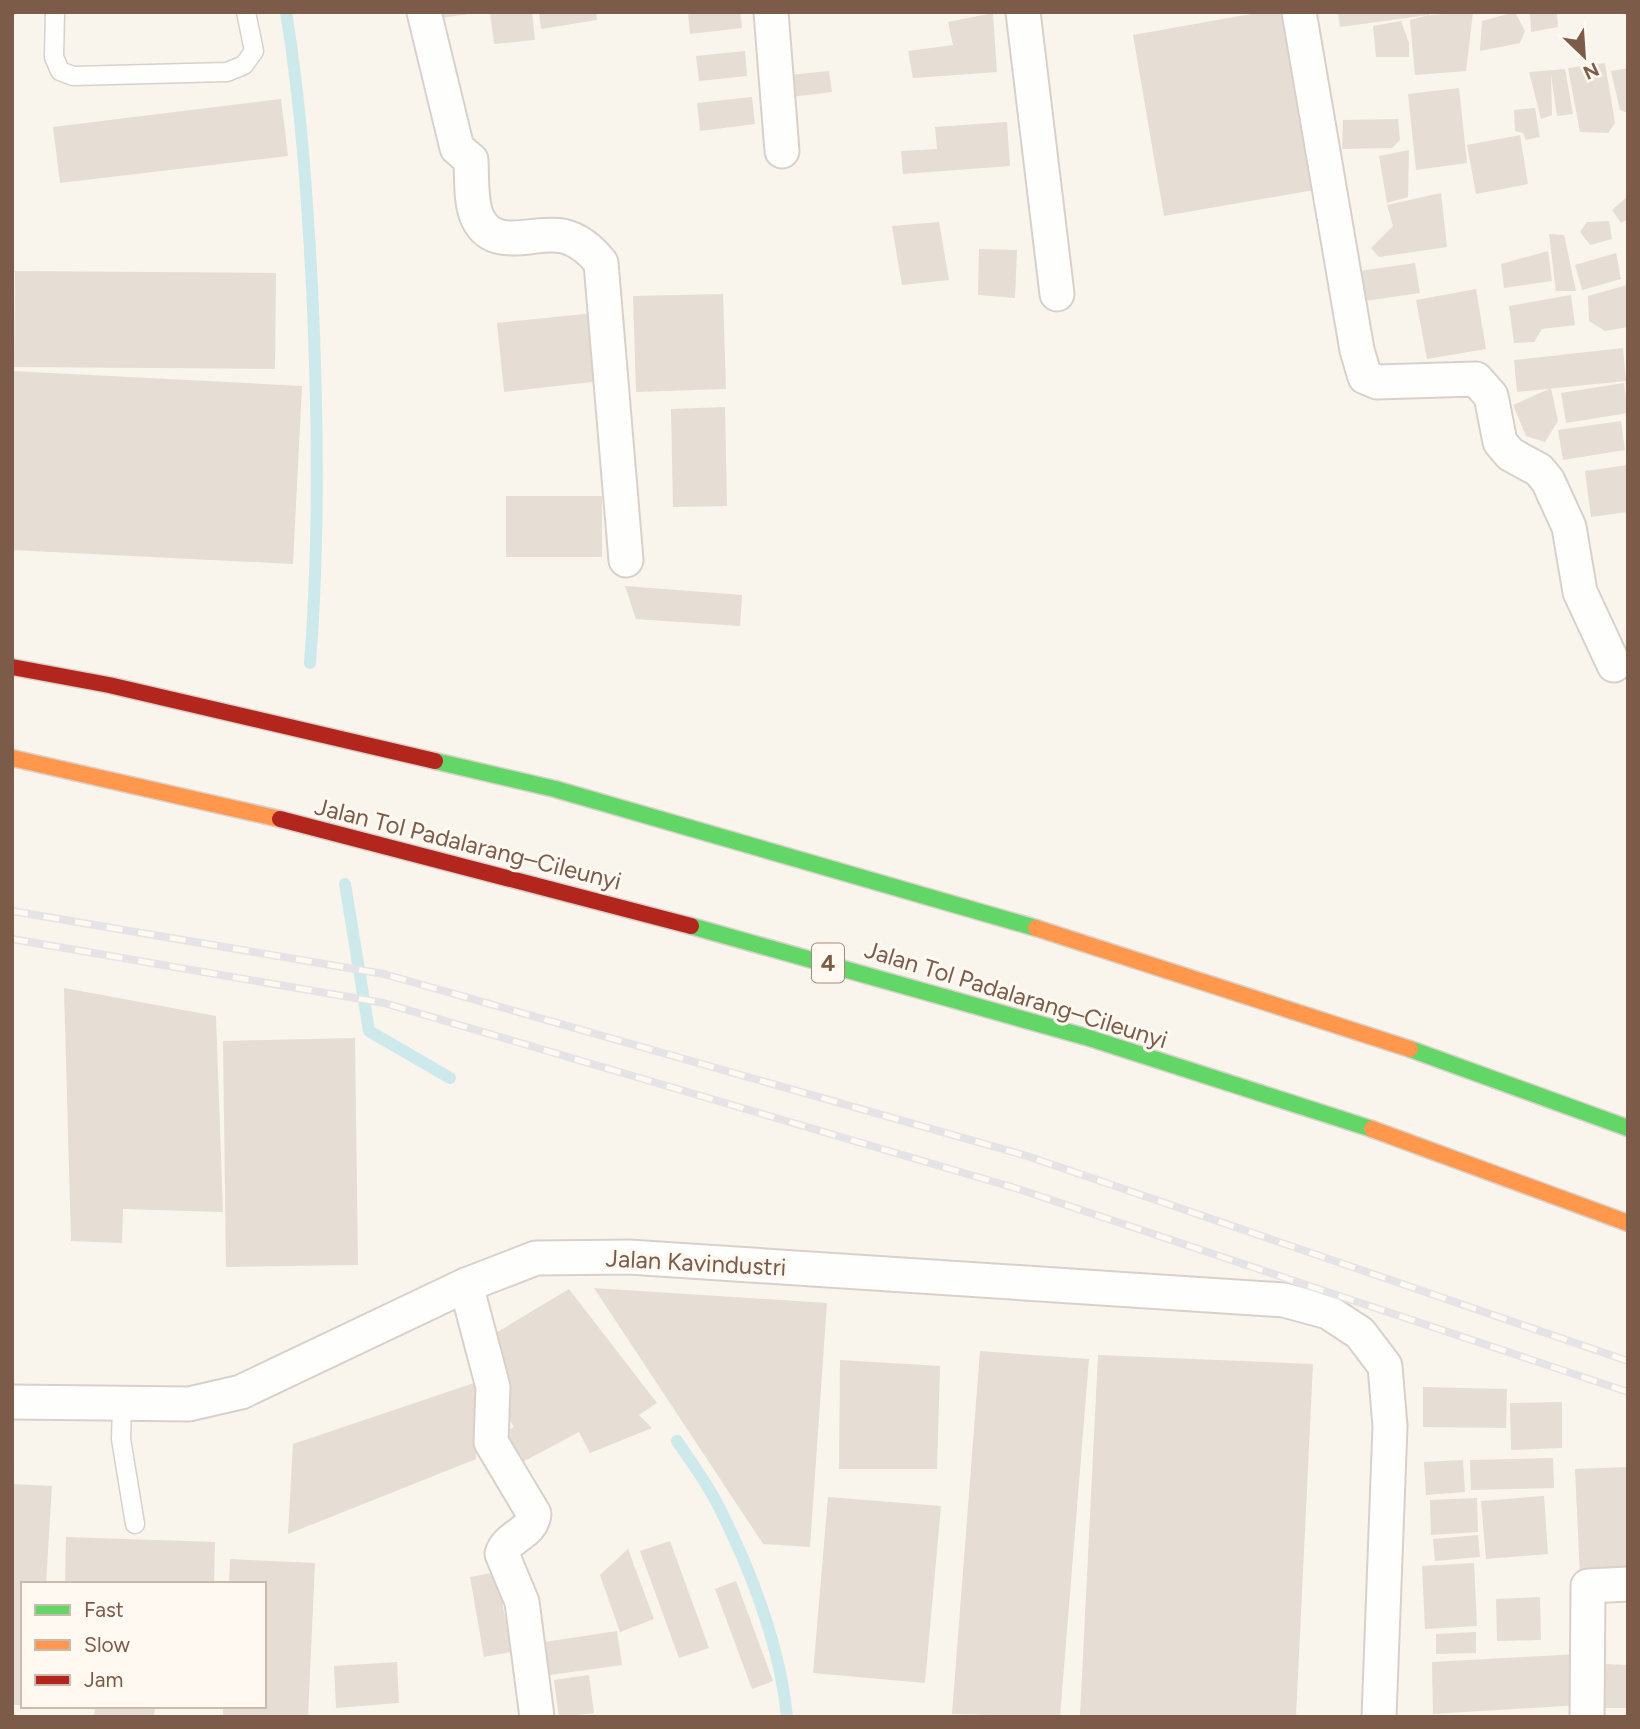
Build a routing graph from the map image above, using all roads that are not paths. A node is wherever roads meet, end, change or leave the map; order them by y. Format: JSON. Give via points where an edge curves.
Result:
{"nodes":[{"id":1,"x":55,"y":12,"type":"edge"},
{"id":2,"x":247,"y":12,"type":"edge"},
{"id":3,"x":424,"y":12,"type":"edge"},
{"id":4,"x":771,"y":12,"type":"edge"},
{"id":5,"x":1023,"y":12,"type":"edge"},
{"id":6,"x":1299,"y":12,"type":"edge"},
{"id":7,"x":782,"y":151,"type":"dead end"},
{"id":8,"x":1057,"y":295,"type":"dead end"},
{"id":9,"x":626,"y":560,"type":"dead end"},
{"id":10,"x":1614,"y":665,"type":"dead end"},
{"id":11,"x":12,"y":667,"type":"edge"},
{"id":12,"x":12,"y":758,"type":"edge"},
{"id":13,"x":1628,"y":1128,"type":"edge"},
{"id":14,"x":1628,"y":1223,"type":"edge"},
{"id":15,"x":466,"y":1285,"type":"junction"},
{"id":16,"x":12,"y":1402,"type":"edge"},
{"id":17,"x":122,"y":1405,"type":"junction"},
{"id":18,"x":135,"y":1524,"type":"dead end"},
{"id":19,"x":1628,"y":1584,"type":"edge"},
{"id":20,"x":537,"y":1717,"type":"edge"},
{"id":21,"x":1379,"y":1717,"type":"edge"},
{"id":22,"x":1587,"y":1717,"type":"edge"}],
"edges":[{"from":1,"to":2,"type":"lane","via":[[54,57],[61,71],[73,76],[227,72],[244,65],[254,51]]},
{"from":3,"to":9,"type":"street","via":[[457,148],[471,160],[476,216],[484,229],[513,239],[562,235],[589,247],[601,263]]},
{"from":4,"to":7,"type":"street"},
{"from":5,"to":8,"type":"street"},
{"from":6,"to":10,"type":"street","via":[[1365,377],[1377,382],[1476,379],[1485,387],[1500,442],[1548,481],[1569,527],[1580,592]]},
{"from":11,"to":13,"type":"highway","via":[[109,685],[555,789],[805,860],[962,905],[1460,1065]]},
{"from":12,"to":14,"type":"highway","name":"Jalan Tol Padalarang–Cileunyi","number":"4","via":[[124,779],[696,926],[887,980],[1144,1056],[1429,1149]]},
{"from":15,"to":17,"type":"street","name":"Jalan Kavindustri","via":[[241,1392],[189,1404]]},
{"from":15,"to":20,"type":"street","via":[[494,1387],[491,1442],[534,1514],[532,1524],[502,1554],[522,1602]]},
{"from":15,"to":21,"type":"street","name":"Jalan Kavindustri","via":[[536,1258],[629,1257],[1284,1300],[1328,1312],[1360,1333],[1385,1366],[1390,1426]]},
{"from":16,"to":17,"type":"street","name":"Jalan Kavindustri"},
{"from":17,"to":18,"type":"lane","via":[[121,1439]]},
{"from":19,"to":22,"type":"street","via":[[1588,1586]]}]}
